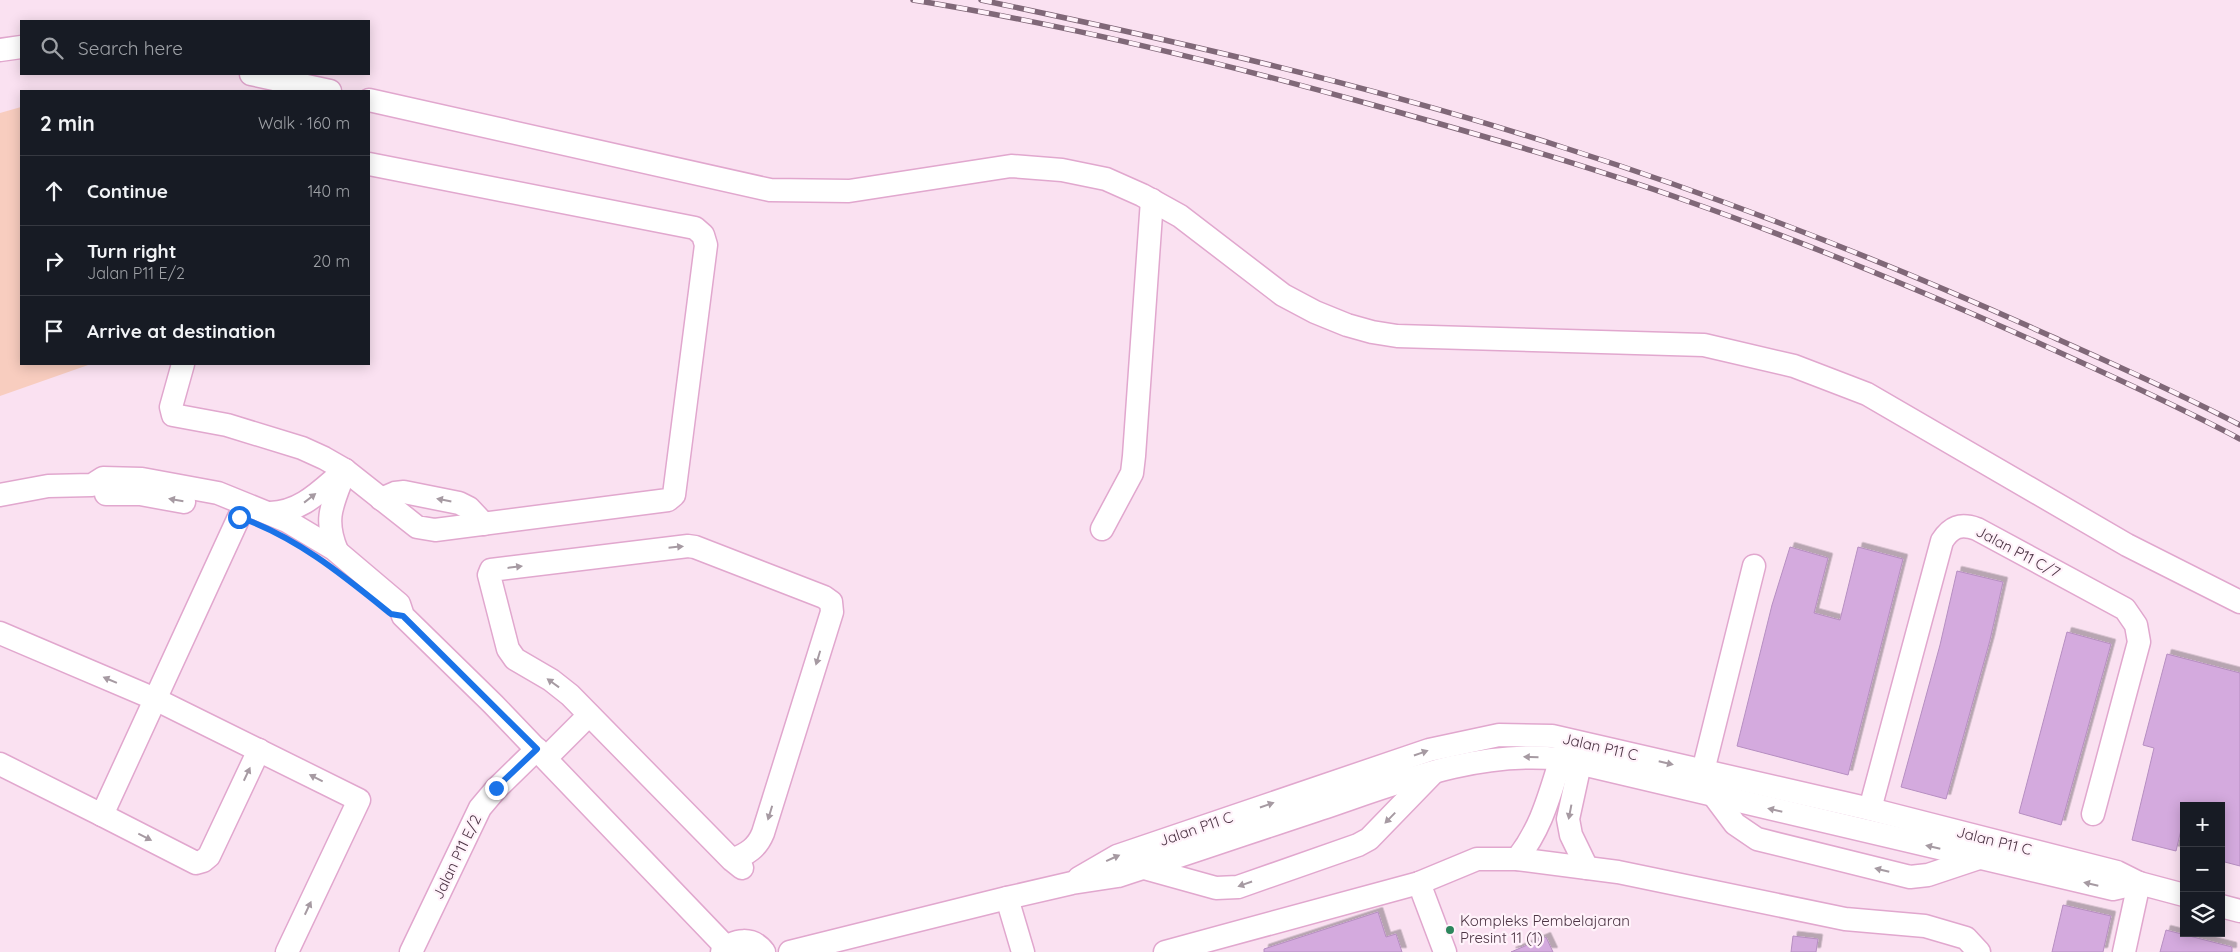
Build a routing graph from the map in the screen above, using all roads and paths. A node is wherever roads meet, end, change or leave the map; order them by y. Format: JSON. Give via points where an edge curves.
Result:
{"nodes":[{"id":1,"x":20,"y":47,"type":"edge"},
{"id":2,"x":0,"y":50,"type":"edge"},
{"id":3,"x":256,"y":75,"type":"edge"},
{"id":4,"x":325,"y":90,"type":"edge"},
{"id":5,"x":370,"y":100,"type":"edge"},
{"id":6,"x":370,"y":164,"type":"edge"},
{"id":7,"x":1152,"y":200,"type":"junction"},
{"id":8,"x":182,"y":365,"type":"edge"},
{"id":9,"x":345,"y":470,"type":"junction"},
{"id":10,"x":92,"y":485,"type":"junction"},
{"id":11,"x":0,"y":495,"type":"edge"},
{"id":12,"x":381,"y":499,"type":"junction"},
{"id":13,"x":270,"y":513,"type":"junction"},
{"id":14,"x":239,"y":517,"type":"junction"},
{"id":15,"x":484,"y":524,"type":"junction"},
{"id":16,"x":1102,"y":530,"type":"dead end"},
{"id":17,"x":337,"y":551,"type":"junction"},
{"id":18,"x":1754,"y":566,"type":"dead end"},
{"id":19,"x":2240,"y":602,"type":"edge"},
{"id":20,"x":403,"y":616,"type":"junction"},
{"id":21,"x":4,"y":635,"type":"edge"},
{"id":22,"x":154,"y":699,"type":"junction"},
{"id":23,"x":589,"y":715,"type":"junction"},
{"id":24,"x":259,"y":750,"type":"junction"},
{"id":25,"x":541,"y":754,"type":"junction"},
{"id":26,"x":1571,"y":762,"type":"junction"},
{"id":27,"x":0,"y":764,"type":"edge"},
{"id":28,"x":1436,"y":770,"type":"junction"},
{"id":29,"x":1702,"y":771,"type":"junction"},
{"id":30,"x":1714,"y":796,"type":"junction"},
{"id":31,"x":1870,"y":809,"type":"junction"},
{"id":32,"x":2093,"y":814,"type":"dead end"},
{"id":33,"x":102,"y":815,"type":"junction"},
{"id":34,"x":1518,"y":858,"type":"junction"},
{"id":35,"x":1979,"y":858,"type":"junction"},
{"id":36,"x":1144,"y":868,"type":"junction"},
{"id":37,"x":1588,"y":868,"type":"junction"},
{"id":38,"x":1419,"y":882,"type":"junction"},
{"id":39,"x":1072,"y":883,"type":"junction"},
{"id":40,"x":2139,"y":883,"type":"junction"},
{"id":41,"x":2180,"y":894,"type":"edge"},
{"id":42,"x":1007,"y":898,"type":"junction"},
{"id":43,"x":2225,"y":907,"type":"edge"},
{"id":44,"x":2240,"y":911,"type":"edge"},
{"id":45,"x":724,"y":949,"type":"edge"},
{"id":46,"x":287,"y":952,"type":"edge"},
{"id":47,"x":411,"y":952,"type":"edge"},
{"id":48,"x":764,"y":952,"type":"edge"},
{"id":49,"x":790,"y":952,"type":"edge"},
{"id":50,"x":1023,"y":952,"type":"edge"},
{"id":51,"x":1165,"y":952,"type":"edge"},
{"id":52,"x":1445,"y":952,"type":"edge"},
{"id":53,"x":1979,"y":952,"type":"edge"},
{"id":54,"x":2124,"y":952,"type":"edge"}],
"edges":[{"from":1,"to":2,"type":"street"},
{"from":3,"to":4,"type":"street"},
{"from":5,"to":7,"type":"street","via":[[770,190],[849,191],[1011,166],[1062,170],[1106,180]]},
{"from":6,"to":15,"type":"street","via":[[695,228],[703,235],[706,245],[674,495],[668,500]]},
{"from":7,"to":16,"type":"street","via":[[1134,456],[1128,481]]},
{"from":7,"to":19,"type":"street","via":[[1180,216],[1283,295],[1323,315],[1372,332],[1397,336],[1704,345],[1794,366],[1867,394],[2127,545]]},
{"from":8,"to":9,"type":"street","via":[[171,407],[173,415],[228,425],[275,439],[317,454]]},
{"from":9,"to":12,"type":"street"},
{"from":13,"to":9,"type":"street","one_way":true,"via":[[285,513],[301,505]]},
{"from":9,"to":17,"type":"street","via":[[329,521]]},
{"from":10,"to":11,"type":"street","via":[[48,486]]},
{"from":10,"to":13,"type":"street","via":[[103,478],[142,479],[218,494]]},
{"from":14,"to":10,"type":"street","one_way":true,"via":[[178,500],[140,494],[104,494]]},
{"from":12,"to":15,"type":"street","via":[[417,527],[435,530]]},
{"from":15,"to":12,"type":"street","one_way":true,"via":[[469,508],[459,503],[404,492]]},
{"from":13,"to":17,"type":"street"},
{"from":14,"to":20,"type":"street","via":[[282,536],[327,562],[391,614]]},
{"from":14,"to":22,"type":"street"},
{"from":17,"to":20,"type":"street","via":[[399,604]]},
{"from":18,"to":29,"type":"street"},
{"from":20,"to":25,"type":"street"},
{"from":22,"to":21,"type":"street","one_way":true},
{"from":22,"to":24,"type":"street"},
{"from":22,"to":33,"type":"street"},
{"from":23,"to":23,"type":"street","one_way":true,"via":[[551,680],[515,659],[508,649],[489,575],[491,570],[688,546],[831,602],[832,612],[764,833],[760,843],[737,864]]},
{"from":23,"to":25,"type":"street","name":"Jalan P11 E/2"},
{"from":33,"to":24,"type":"street","one_way":true,"via":[[196,863],[203,861],[209,856]]},
{"from":46,"to":24,"type":"street","one_way":true,"via":[[359,800]]},
{"from":25,"to":45,"type":"street"},
{"from":25,"to":47,"type":"street","name":"Jalan P11 E/2","via":[[496,788],[480,808]]},
{"from":26,"to":28,"type":"street","name":"Jalan P11 C","one_way":true,"via":[[1503,758]]},
{"from":26,"to":30,"type":"street","name":"Jalan P11 C"},
{"from":26,"to":34,"type":"street","via":[[1540,825]]},
{"from":26,"to":37,"type":"street","one_way":true,"via":[[1568,819],[1571,834]]},
{"from":27,"to":33,"type":"street"},
{"from":28,"to":36,"type":"street","name":"Jalan P11 C"},
{"from":28,"to":36,"type":"street","one_way":true,"via":[[1369,838],[1238,887],[1216,888]]},
{"from":29,"to":31,"type":"street","name":"Jalan P11 C"},
{"from":39,"to":29,"type":"street","name":"Jalan P11 C","one_way":true,"via":[[1110,858],[1126,852],[1429,750],[1499,735],[1552,736]]},
{"from":35,"to":30,"type":"street","name":"Jalan P11 C","one_way":true},
{"from":35,"to":30,"type":"street","one_way":true,"via":[[1928,875],[1910,877],[1757,839],[1735,824]]},
{"from":31,"to":32,"type":"street","name":"Jalan P11 C/7","via":[[1942,541],[1956,526],[1966,525],[2124,609],[2136,625],[2139,642]]},
{"from":31,"to":40,"type":"street","name":"Jalan P11 C","via":[[2117,872]]},
{"from":34,"to":37,"type":"street"},
{"from":34,"to":38,"type":"street","via":[[1477,859]]},
{"from":40,"to":35,"type":"street","name":"Jalan P11 C","one_way":true,"via":[[2113,889]]},
{"from":36,"to":39,"type":"street","name":"Jalan P11 C","via":[[1118,876]]},
{"from":37,"to":53,"type":"street","via":[[1845,919],[1925,926],[1966,938]]},
{"from":38,"to":51,"type":"street"},
{"from":38,"to":52,"type":"street"},
{"from":39,"to":42,"type":"street","name":"Jalan P11 C"},
{"from":40,"to":41,"type":"street","name":"Jalan P11 C"},
{"from":40,"to":54,"type":"street"},
{"from":42,"to":49,"type":"street","name":"Jalan P11 C"},
{"from":42,"to":50,"type":"street"},
{"from":43,"to":44,"type":"street"},
{"from":45,"to":48,"type":"street","via":[[733,942],[749,942],[757,944]]}]}
